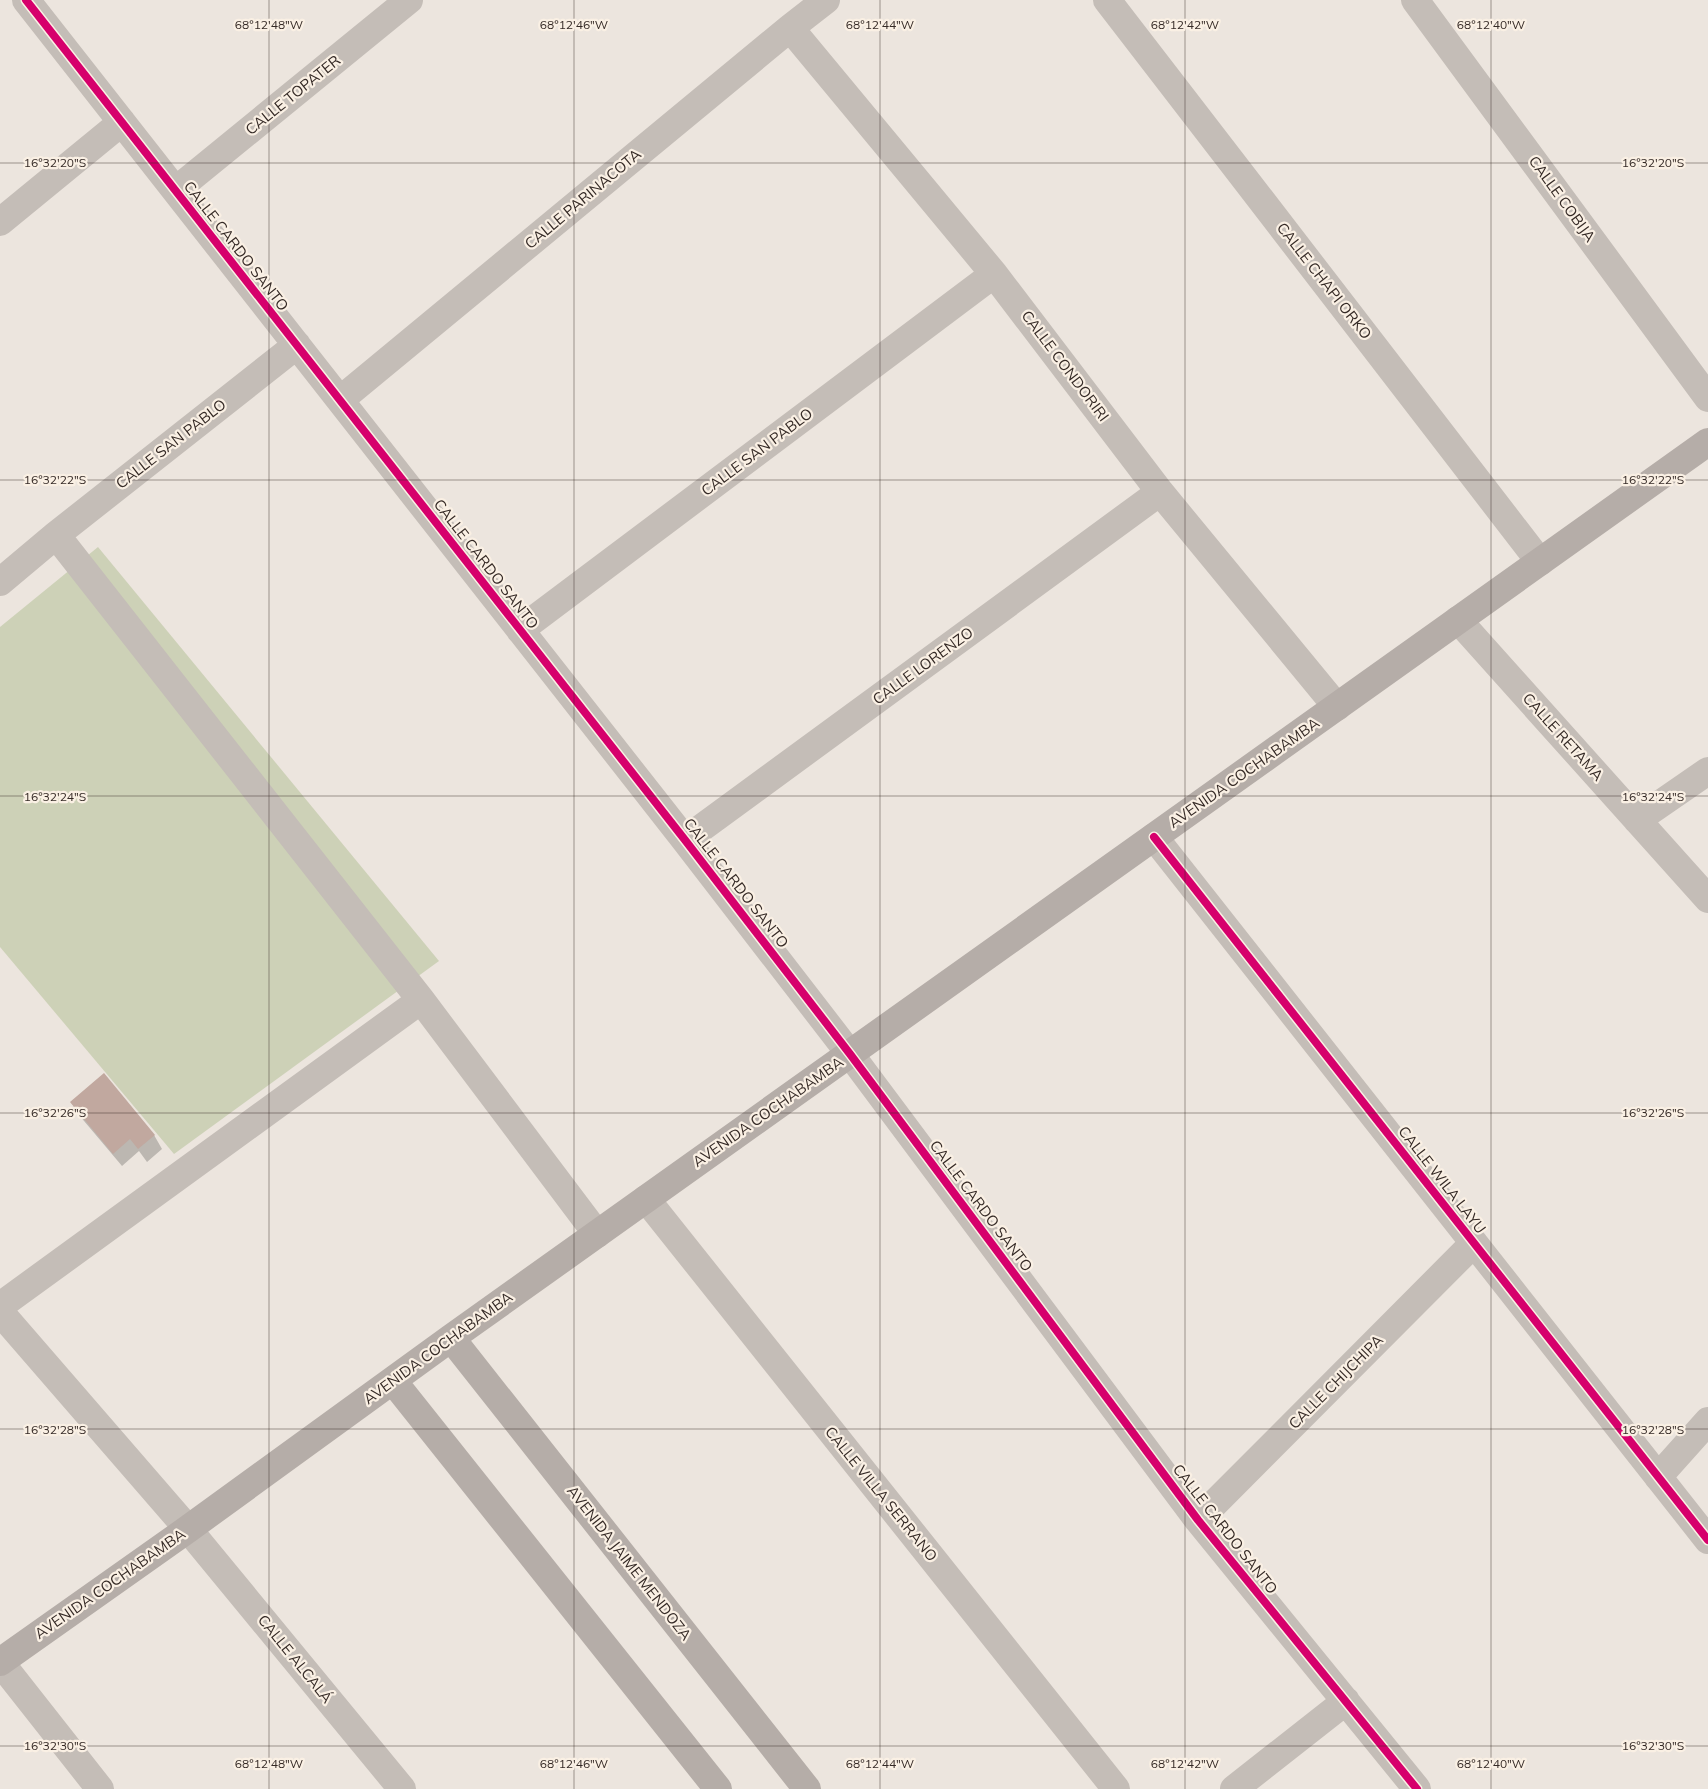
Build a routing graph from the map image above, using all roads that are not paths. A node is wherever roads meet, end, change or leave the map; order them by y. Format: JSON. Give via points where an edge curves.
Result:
{"nodes":[{"id":1,"x":26,"y":0,"type":"edge"},
{"id":2,"x":826,"y":0,"type":"edge"},
{"id":3,"x":1108,"y":0,"type":"edge"},
{"id":4,"x":1415,"y":0,"type":"edge"},
{"id":5,"x":401,"y":2,"type":"edge"},
{"id":6,"x":790,"y":28,"type":"junction"},
{"id":7,"x":122,"y":122,"type":"junction"},
{"id":8,"x":176,"y":190,"type":"junction"},
{"id":9,"x":0,"y":222,"type":"edge"},
{"id":10,"x":994,"y":274,"type":"junction"},
{"id":11,"x":297,"y":345,"type":"junction"},
{"id":12,"x":1708,"y":398,"type":"edge"},
{"id":13,"x":340,"y":400,"type":"junction"},
{"id":14,"x":1708,"y":442,"type":"edge"},
{"id":15,"x":1160,"y":492,"type":"junction"},
{"id":16,"x":56,"y":535,"type":"junction"},
{"id":17,"x":1540,"y":562,"type":"junction"},
{"id":18,"x":0,"y":582,"type":"edge"},
{"id":19,"x":1458,"y":620,"type":"junction"},
{"id":20,"x":520,"y":630,"type":"junction"},
{"id":21,"x":1337,"y":707,"type":"junction"},
{"id":22,"x":1708,"y":771,"type":"edge"},
{"id":23,"x":1637,"y":820,"type":"junction"},
{"id":24,"x":1154,"y":837,"type":"junction"},
{"id":25,"x":685,"y":840,"type":"junction"},
{"id":26,"x":1708,"y":899,"type":"edge"},
{"id":27,"x":421,"y":1000,"type":"junction"},
{"id":28,"x":850,"y":1054,"type":"junction"},
{"id":29,"x":646,"y":1199,"type":"junction"},
{"id":30,"x":597,"y":1234,"type":"junction"},
{"id":31,"x":1474,"y":1243,"type":"junction"},
{"id":32,"x":0,"y":1306,"type":"edge"},
{"id":33,"x":0,"y":1312,"type":"edge"},
{"id":34,"x":451,"y":1338,"type":"junction"},
{"id":35,"x":393,"y":1381,"type":"junction"},
{"id":36,"x":1708,"y":1421,"type":"edge"},
{"id":37,"x":1658,"y":1477,"type":"junction"},
{"id":38,"x":1198,"y":1520,"type":"junction"},
{"id":39,"x":188,"y":1528,"type":"junction"},
{"id":40,"x":1708,"y":1540,"type":"edge"},
{"id":41,"x":0,"y":1662,"type":"edge"},
{"id":42,"x":1346,"y":1701,"type":"junction"},
{"id":43,"x":100,"y":1789,"type":"edge"},
{"id":44,"x":402,"y":1789,"type":"edge"},
{"id":45,"x":718,"y":1789,"type":"edge"},
{"id":46,"x":807,"y":1789,"type":"edge"},
{"id":47,"x":1116,"y":1789,"type":"edge"},
{"id":48,"x":1234,"y":1789,"type":"edge"},
{"id":49,"x":1417,"y":1789,"type":"edge"}],
"edges":[{"from":1,"to":7,"type":"street","name":"CALLE CARDO SANTO"},
{"from":2,"to":6,"type":"street","name":"CALLE PARINACOTA"},
{"from":3,"to":17,"type":"street","name":"CALLE CHAPI ORKO"},
{"from":4,"to":12,"type":"street","name":"CALLE COBIJA"},
{"from":5,"to":8,"type":"street","name":"CALLE TOPATER"},
{"from":6,"to":10,"type":"street","name":"CALLE CONDORIRI"},
{"from":6,"to":13,"type":"street","name":"CALLE PARINACOTA"},
{"from":7,"to":8,"type":"street","name":"CALLE CARDO SANTO"},
{"from":7,"to":9,"type":"street"},
{"from":8,"to":11,"type":"street","name":"CALLE CARDO SANTO"},
{"from":10,"to":15,"type":"street","name":"CALLE CONDORIRI"},
{"from":10,"to":20,"type":"street","name":"CALLE SAN PABLO"},
{"from":11,"to":13,"type":"street","name":"CALLE CARDO SANTO"},
{"from":11,"to":16,"type":"street","name":"CALLE SAN PABLO"},
{"from":13,"to":20,"type":"street","name":"CALLE CARDO SANTO"},
{"from":14,"to":17,"type":"main road","name":"AVENIDA COCHABAMBA"},
{"from":15,"to":21,"type":"street","name":"CALLE CONDORIRI"},
{"from":15,"to":25,"type":"street","name":"CALLE LORENZO"},
{"from":16,"to":18,"type":"street","name":"CALLE SAN PABLO"},
{"from":16,"to":27,"type":"street"},
{"from":17,"to":19,"type":"main road","name":"AVENIDA COCHABAMBA"},
{"from":19,"to":21,"type":"main road","name":"AVENIDA COCHABAMBA"},
{"from":19,"to":23,"type":"street","name":"CALLE RETAMA"},
{"from":20,"to":25,"type":"street","name":"CALLE CARDO SANTO"},
{"from":21,"to":24,"type":"main road","name":"AVENIDA COCHABAMBA"},
{"from":22,"to":23,"type":"street"},
{"from":23,"to":26,"type":"street","name":"CALLE RETAMA"},
{"from":24,"to":28,"type":"main road","name":"AVENIDA COCHABAMBA"},
{"from":24,"to":31,"type":"street","name":"CALLE WILA LAYU"},
{"from":25,"to":28,"type":"street","name":"CALLE CARDO SANTO"},
{"from":27,"to":30,"type":"street"},
{"from":27,"to":32,"type":"street"},
{"from":28,"to":29,"type":"main road","name":"AVENIDA COCHABAMBA"},
{"from":28,"to":38,"type":"street","name":"CALLE CARDO SANTO"},
{"from":29,"to":30,"type":"main road","name":"AVENIDA COCHABAMBA"},
{"from":29,"to":47,"type":"street","name":"CALLE VILLA SERRANO"},
{"from":30,"to":34,"type":"main road","name":"AVENIDA COCHABAMBA"},
{"from":31,"to":37,"type":"street","name":"CALLE WILA LAYU"},
{"from":31,"to":38,"type":"street","name":"CALLE CHIJCHIPA"},
{"from":33,"to":39,"type":"street","name":"CALLE ALCALÁ"},
{"from":34,"to":35,"type":"main road","name":"AVENIDA COCHABAMBA"},
{"from":34,"to":46,"type":"main road","name":"AVENIDA JAIME MENDOZA"},
{"from":35,"to":39,"type":"main road","name":"AVENIDA COCHABAMBA"},
{"from":35,"to":45,"type":"main road"},
{"from":36,"to":37,"type":"street"},
{"from":37,"to":40,"type":"street","name":"CALLE WILA LAYU"},
{"from":38,"to":42,"type":"street","name":"CALLE CARDO SANTO"},
{"from":39,"to":41,"type":"main road","name":"AVENIDA COCHABAMBA"},
{"from":39,"to":44,"type":"street","name":"CALLE ALCALÁ"},
{"from":41,"to":43,"type":"street"},
{"from":42,"to":48,"type":"street"},
{"from":42,"to":49,"type":"street","name":"CALLE CARDO SANTO"}]}
